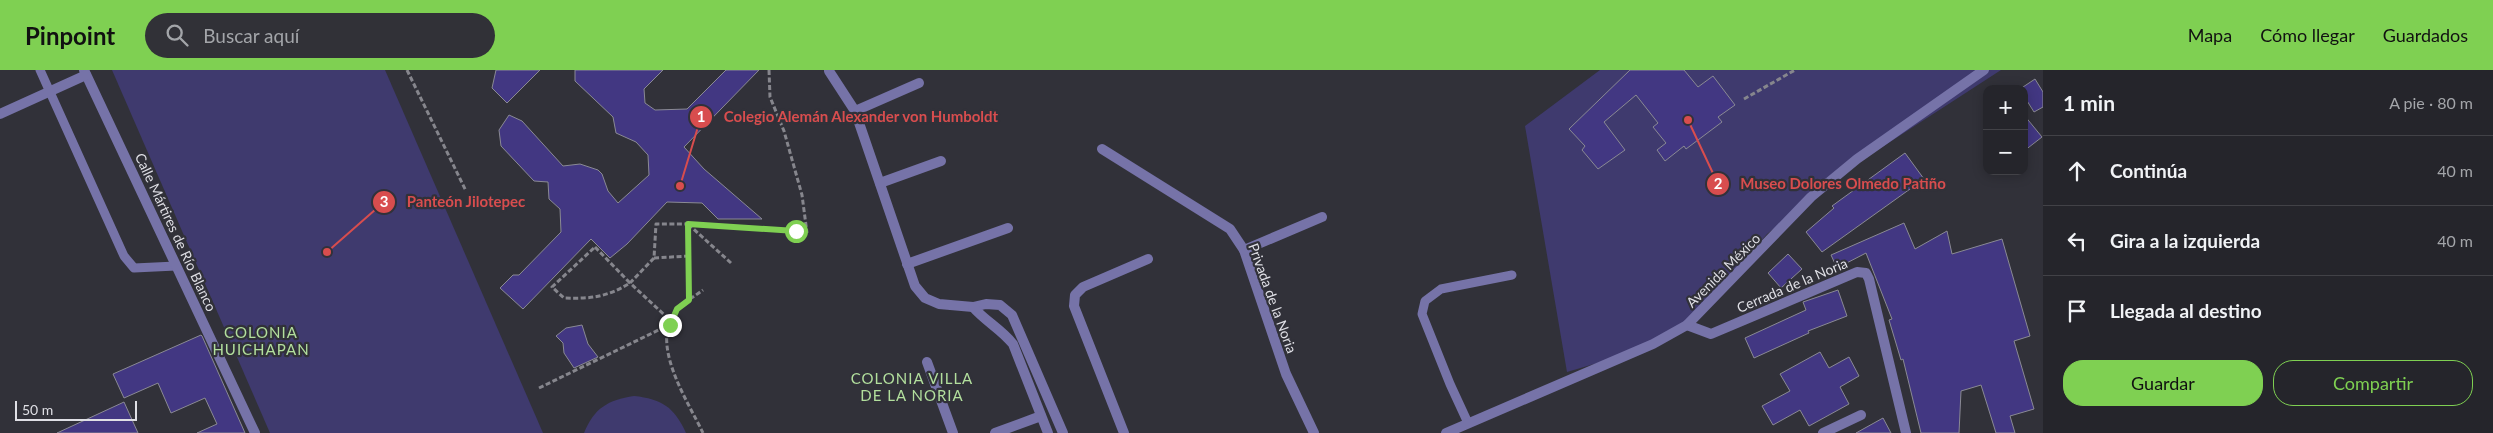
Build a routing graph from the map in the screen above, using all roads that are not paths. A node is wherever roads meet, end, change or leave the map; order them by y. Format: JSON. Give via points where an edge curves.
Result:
{"nodes":[{"id":1,"x":40,"y":70,"type":"edge"},
{"id":2,"x":1984,"y":70,"type":"edge"},
{"id":3,"x":828,"y":71,"type":"edge"},
{"id":4,"x":85,"y":72,"type":"edge"},
{"id":5,"x":919,"y":83,"type":"dead end"},
{"id":6,"x":49,"y":91,"type":"junction"},
{"id":7,"x":855,"y":111,"type":"junction"},
{"id":8,"x":0,"y":114,"type":"edge"},
{"id":9,"x":1102,"y":149,"type":"dead end"},
{"id":10,"x":941,"y":161,"type":"dead end"},
{"id":11,"x":880,"y":183,"type":"junction"},
{"id":12,"x":1322,"y":217,"type":"dead end"},
{"id":13,"x":1008,"y":228,"type":"dead end"},
{"id":14,"x":1244,"y":250,"type":"junction"},
{"id":15,"x":1148,"y":259,"type":"dead end"},
{"id":16,"x":907,"y":264,"type":"junction"},
{"id":17,"x":176,"y":266,"type":"junction"},
{"id":18,"x":1512,"y":275,"type":"dead end"},
{"id":19,"x":973,"y":307,"type":"junction"},
{"id":20,"x":1687,"y":324,"type":"junction"},
{"id":21,"x":927,"y":362,"type":"dead end"},
{"id":22,"x":1039,"y":378,"type":"junction"},
{"id":23,"x":1028,"y":383,"type":"junction"},
{"id":24,"x":1861,"y":415,"type":"dead end"},
{"id":25,"x":1041,"y":416,"type":"junction"},
{"id":26,"x":1468,"y":423,"type":"junction"},
{"id":27,"x":255,"y":433,"type":"edge"},
{"id":28,"x":953,"y":433,"type":"edge"},
{"id":29,"x":995,"y":433,"type":"edge"},
{"id":30,"x":1048,"y":433,"type":"edge"},
{"id":31,"x":1062,"y":433,"type":"edge"},
{"id":32,"x":1124,"y":433,"type":"edge"},
{"id":33,"x":1314,"y":433,"type":"edge"},
{"id":34,"x":1446,"y":433,"type":"edge"},
{"id":35,"x":1823,"y":433,"type":"edge"},
{"id":36,"x":1906,"y":433,"type":"edge"}],
"edges":[{"from":1,"to":6,"type":"lane"},
{"from":2,"to":20,"type":"street","name":"Avenida México","via":[[1857,159],[1811,197]]},
{"from":3,"to":7,"type":"street"},
{"from":4,"to":6,"type":"street"},
{"from":4,"to":17,"type":"street","name":"Calle Mártires de Río Blanco"},
{"from":5,"to":7,"type":"street"},
{"from":6,"to":8,"type":"street"},
{"from":6,"to":17,"type":"lane","via":[[124,256],[134,268]]},
{"from":7,"to":11,"type":"street"},
{"from":9,"to":14,"type":"street","name":"Privada de la Noria","via":[[1230,229]]},
{"from":10,"to":11,"type":"street"},
{"from":11,"to":16,"type":"street"},
{"from":12,"to":14,"type":"street"},
{"from":13,"to":16,"type":"street"},
{"from":14,"to":33,"type":"street","name":"Privada de la Noria","via":[[1286,374]]},
{"from":15,"to":32,"type":"street","via":[[1083,287],[1075,295],[1074,306]]},
{"from":16,"to":19,"type":"street","via":[[925,298],[939,304]]},
{"from":17,"to":27,"type":"street","name":"Calle Mártires de Río Blanco"},
{"from":18,"to":26,"type":"lane","via":[[1441,289],[1425,301],[1422,314]]},
{"from":19,"to":22,"type":"street","via":[[1000,305],[1012,315]]},
{"from":19,"to":23,"type":"street","via":[[1013,344]]},
{"from":20,"to":26,"type":"street","name":"Avenida México","via":[[1653,344]]},
{"from":20,"to":36,"type":"street","name":"Cerrada de la Noria","via":[[1711,334],[1858,272],[1866,273]]},
{"from":21,"to":28,"type":"street"},
{"from":22,"to":23,"type":"street"},
{"from":22,"to":31,"type":"street"},
{"from":23,"to":25,"type":"street"},
{"from":24,"to":35,"type":"street"},
{"from":25,"to":29,"type":"street"},
{"from":25,"to":30,"type":"street"},
{"from":26,"to":34,"type":"street","name":"Avenida México"}]}
